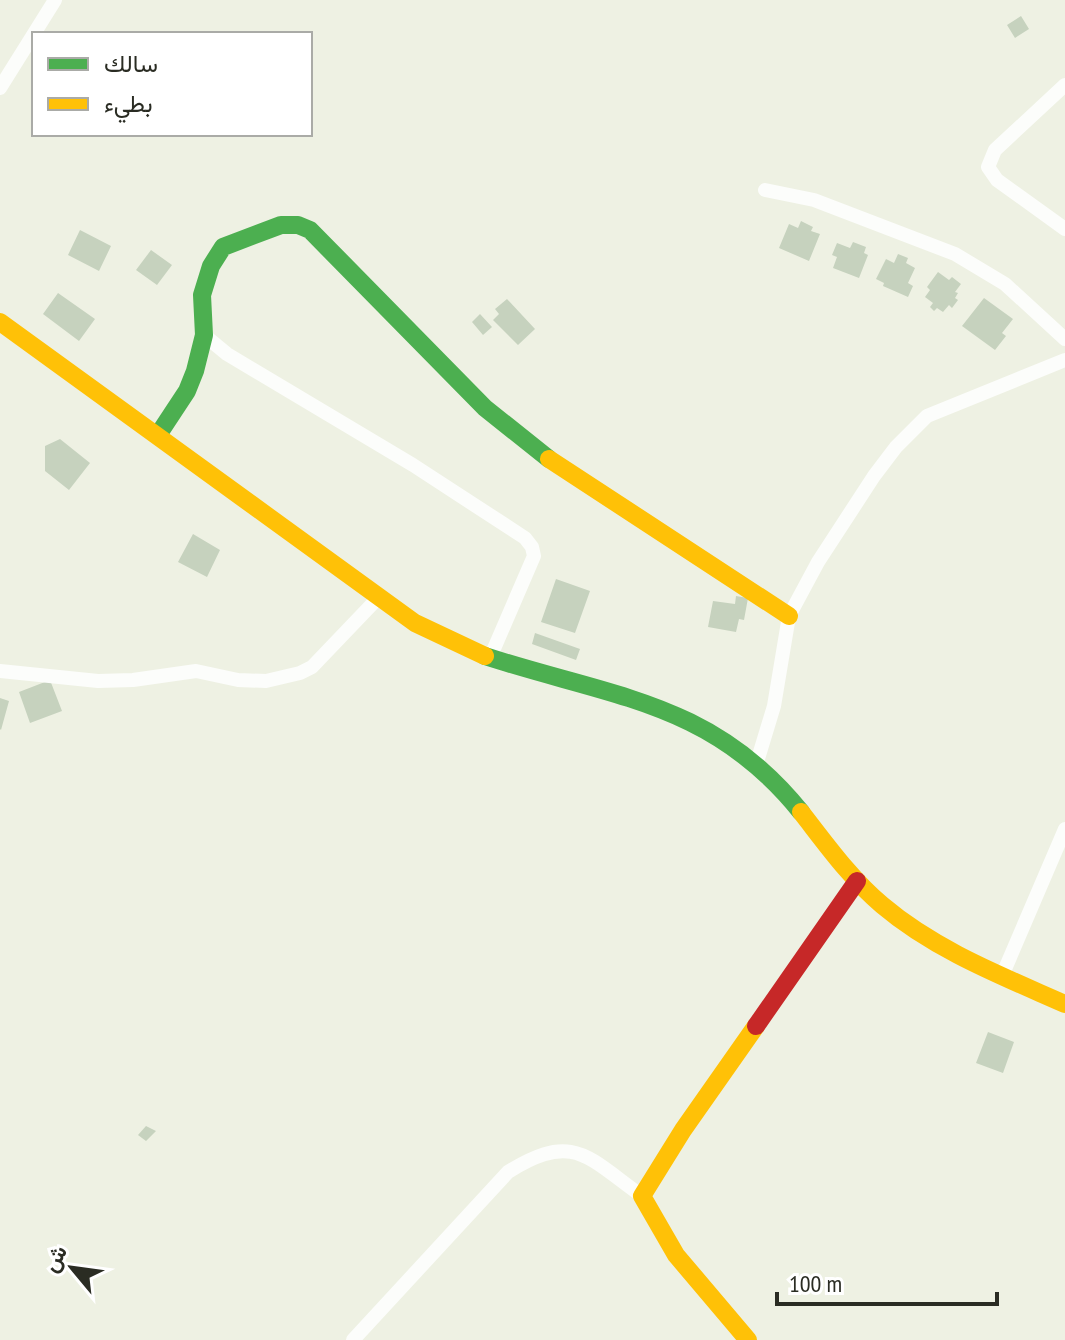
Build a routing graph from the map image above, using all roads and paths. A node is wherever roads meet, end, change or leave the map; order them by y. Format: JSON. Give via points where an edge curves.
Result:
{"nodes":[{"id":1,"x":55,"y":0,"type":"edge"},
{"id":2,"x":35,"y":32,"type":"edge"},
{"id":3,"x":32,"y":37,"type":"edge"},
{"id":4,"x":1065,"y":85,"type":"edge"},
{"id":5,"x":0,"y":88,"type":"edge"},
{"id":6,"x":765,"y":190,"type":"dead end"},
{"id":7,"x":1065,"y":229,"type":"edge"},
{"id":8,"x":0,"y":322,"type":"edge"},
{"id":9,"x":204,"y":335,"type":"junction"},
{"id":10,"x":1065,"y":339,"type":"edge"},
{"id":11,"x":1065,"y":360,"type":"edge"},
{"id":12,"x":158,"y":435,"type":"junction"},
{"id":13,"x":378,"y":598,"type":"junction"},
{"id":14,"x":789,"y":616,"type":"junction"},
{"id":15,"x":490,"y":658,"type":"junction"},
{"id":16,"x":0,"y":671,"type":"edge"},
{"id":17,"x":757,"y":762,"type":"junction"},
{"id":18,"x":1065,"y":829,"type":"edge"},
{"id":19,"x":857,"y":881,"type":"junction"},
{"id":20,"x":1002,"y":976,"type":"junction"},
{"id":21,"x":1065,"y":1004,"type":"edge"},
{"id":22,"x":642,"y":1196,"type":"junction"},
{"id":23,"x":353,"y":1340,"type":"edge"},
{"id":24,"x":748,"y":1340,"type":"edge"}],
"edges":[{"from":1,"to":2,"type":"street"},
{"from":3,"to":5,"type":"street"},
{"from":4,"to":7,"type":"street","via":[[995,150],[988,167],[997,180]]},
{"from":6,"to":10,"type":"street","via":[[814,200],[955,254],[1005,284]]},
{"from":8,"to":12,"type":"street"},
{"from":9,"to":12,"type":"street","via":[[187,391]]},
{"from":9,"to":14,"type":"street","via":[[202,295],[223,247],[281,225],[310,230],[485,408],[552,461]]},
{"from":9,"to":15,"type":"street","via":[[525,538],[534,556]]},
{"from":11,"to":14,"type":"street","via":[[927,416],[874,476]]},
{"from":12,"to":13,"type":"street"},
{"from":13,"to":15,"type":"street","via":[[448,641]]},
{"from":13,"to":16,"type":"street","via":[[312,667],[280,679],[238,680],[196,671],[98,681]]},
{"from":14,"to":17,"type":"street","via":[[774,706]]},
{"from":15,"to":17,"type":"street","via":[[682,717]]},
{"from":17,"to":19,"type":"street"},
{"from":18,"to":20,"type":"street"},
{"from":19,"to":20,"type":"street","via":[[929,940]]},
{"from":19,"to":22,"type":"street"},
{"from":20,"to":21,"type":"street"},
{"from":22,"to":23,"type":"street","via":[[592,1159],[570,1150],[529,1159],[508,1172]]},
{"from":22,"to":24,"type":"street","via":[[674,1254]]}]}
